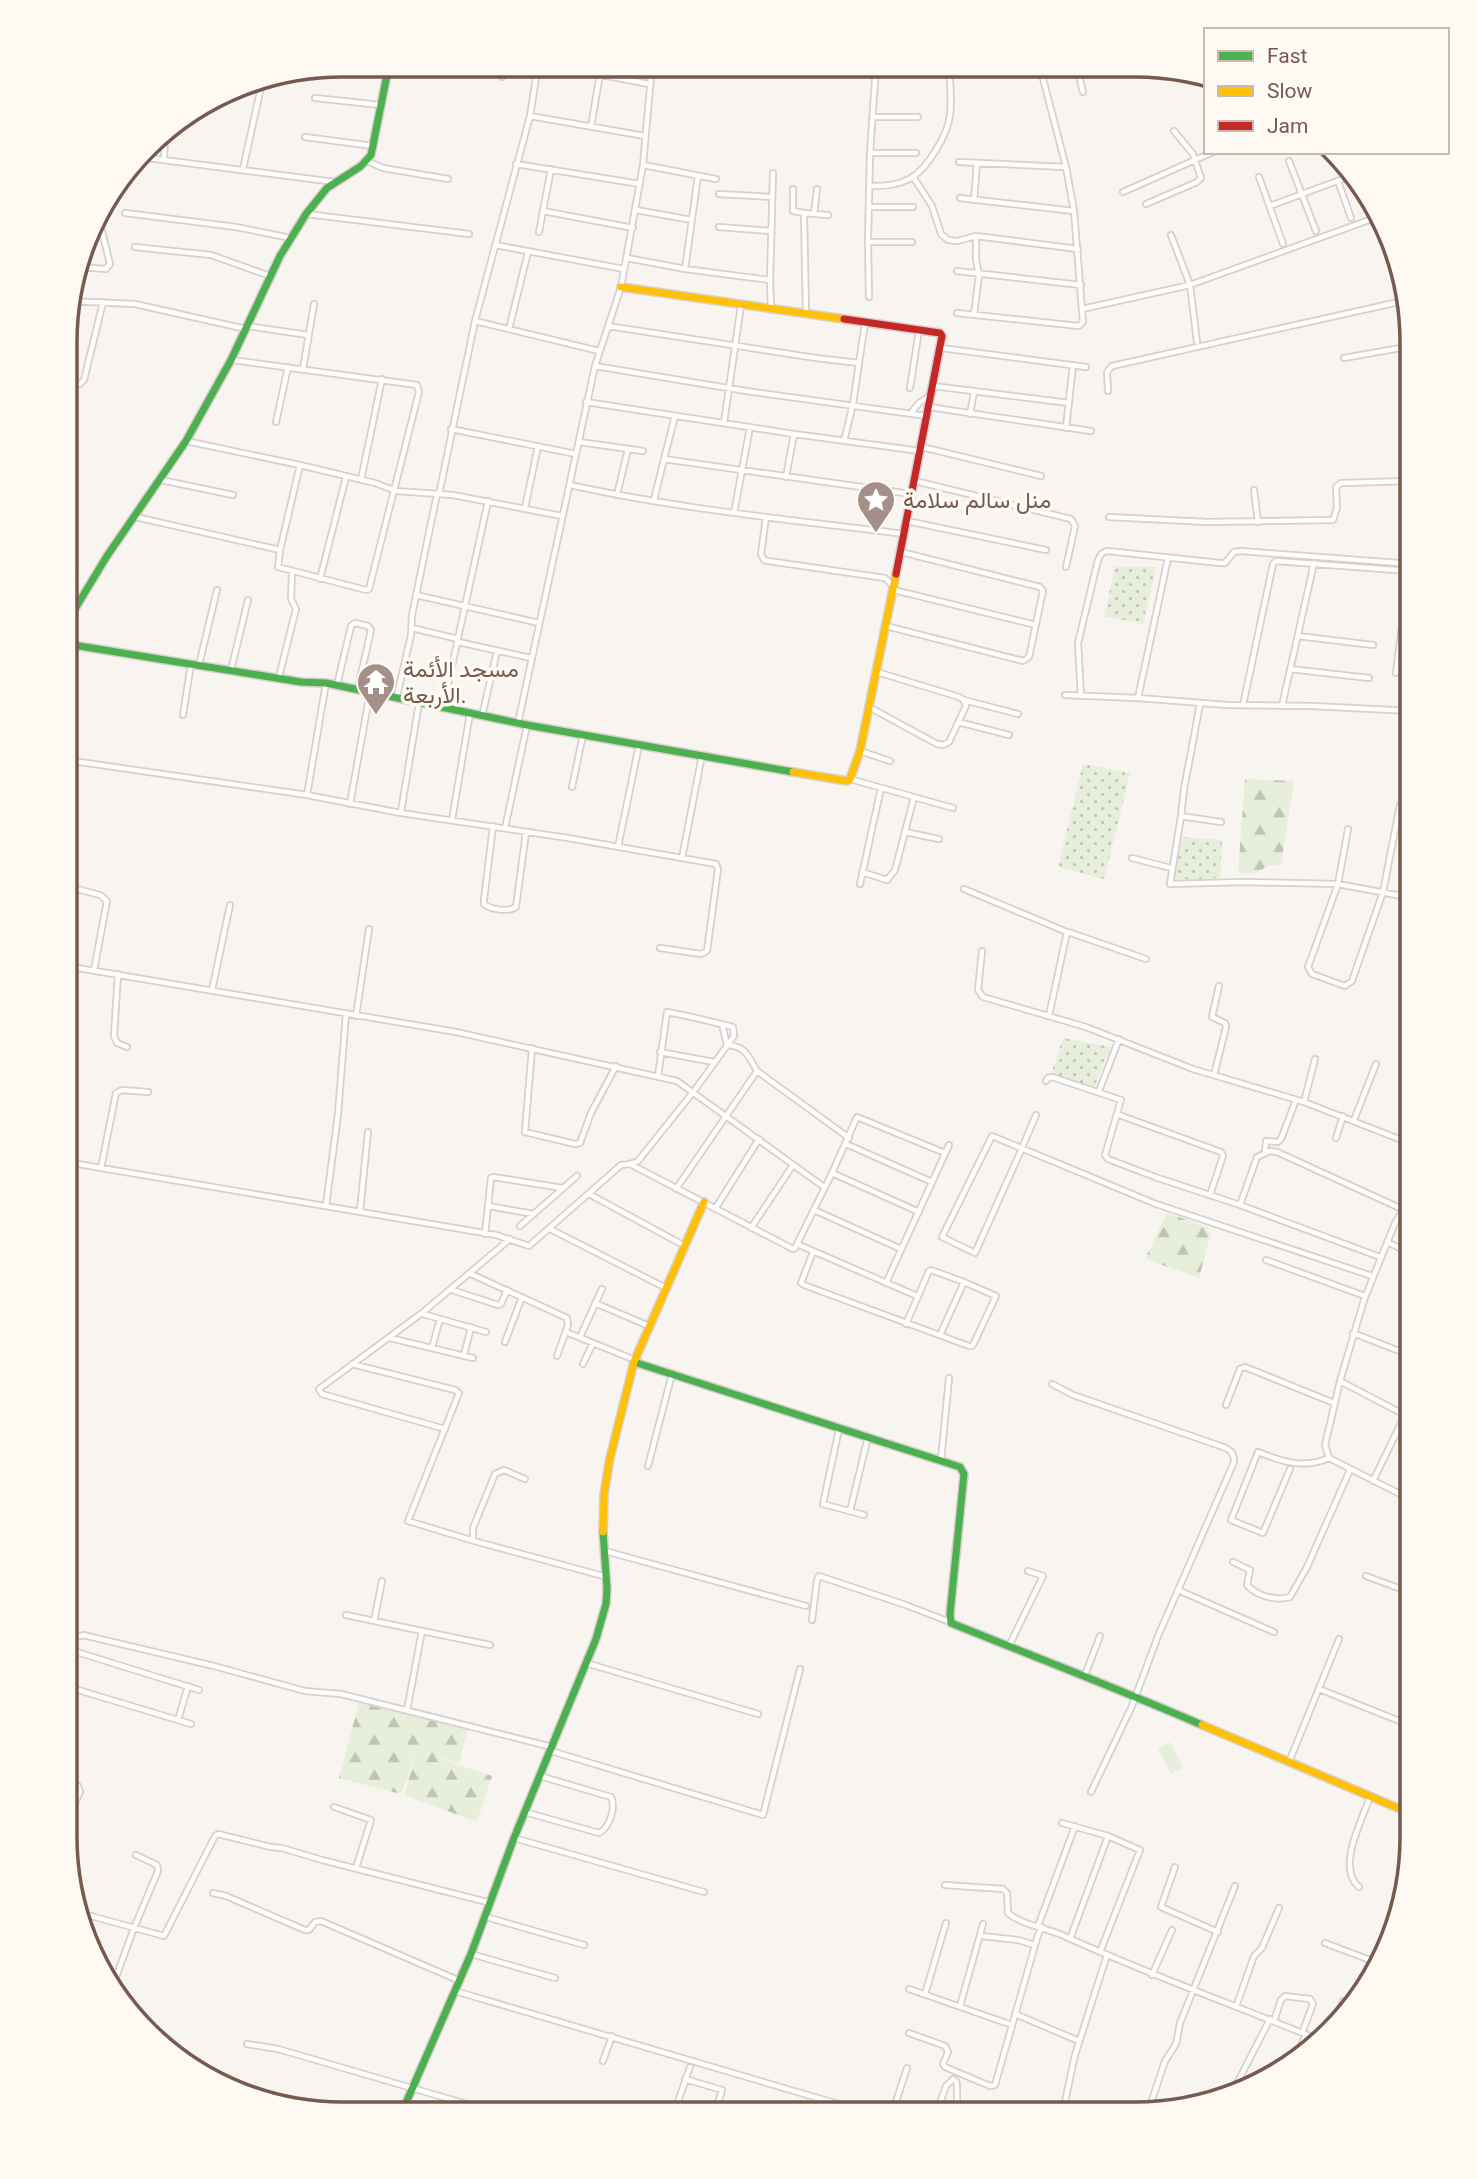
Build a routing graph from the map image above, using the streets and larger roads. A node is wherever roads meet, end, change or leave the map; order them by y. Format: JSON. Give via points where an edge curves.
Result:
{"nodes":[{"id":1,"x":387,"y":77,"type":"edge"},
{"id":2,"x":536,"y":77,"type":"edge"},
{"id":3,"x":599,"y":77,"type":"edge"},
{"id":4,"x":615,"y":77,"type":"edge"},
{"id":5,"x":651,"y":77,"type":"edge"},
{"id":6,"x":875,"y":77,"type":"edge"},
{"id":7,"x":950,"y":77,"type":"edge"},
{"id":8,"x":1043,"y":77,"type":"edge"},
{"id":9,"x":1079,"y":77,"type":"edge"},
{"id":10,"x":650,"y":84,"type":"junction"},
{"id":11,"x":260,"y":90,"type":"edge"},
{"id":12,"x":1083,"y":92,"type":"dead end"},
{"id":13,"x":315,"y":98,"type":"dead end"},
{"id":14,"x":382,"y":106,"type":"junction"},
{"id":15,"x":530,"y":116,"type":"junction"},
{"id":16,"x":873,"y":117,"type":"junction"},
{"id":17,"x":918,"y":117,"type":"dead end"},
{"id":18,"x":591,"y":127,"type":"junction"},
{"id":19,"x":1174,"y":131,"type":"dead end"},
{"id":20,"x":645,"y":136,"type":"junction"},
{"id":21,"x":305,"y":137,"type":"dead end"},
{"id":22,"x":165,"y":145,"type":"edge"},
{"id":23,"x":374,"y":146,"type":"junction"},
{"id":24,"x":870,"y":153,"type":"junction"},
{"id":25,"x":916,"y":153,"type":"dead end"},
{"id":26,"x":1209,"y":154,"type":"edge"},
{"id":27,"x":150,"y":158,"type":"edge"},
{"id":28,"x":164,"y":160,"type":"junction"},
{"id":29,"x":1196,"y":160,"type":"junction"},
{"id":30,"x":367,"y":161,"type":"junction"},
{"id":31,"x":1289,"y":161,"type":"dead end"},
{"id":32,"x":959,"y":162,"type":"dead end"},
{"id":33,"x":977,"y":163,"type":"junction"},
{"id":34,"x":516,"y":164,"type":"junction"},
{"id":35,"x":643,"y":165,"type":"junction"},
{"id":36,"x":1066,"y":167,"type":"junction"},
{"id":37,"x":243,"y":169,"type":"junction"},
{"id":38,"x":551,"y":169,"type":"junction"},
{"id":39,"x":773,"y":173,"type":"dead end"},
{"id":40,"x":698,"y":176,"type":"junction"},
{"id":41,"x":1259,"y":177,"type":"dead end"},
{"id":42,"x":914,"y":178,"type":"junction"},
{"id":43,"x":448,"y":179,"type":"dead end"},
{"id":44,"x":716,"y":179,"type":"dead end"},
{"id":45,"x":1343,"y":179,"type":"edge"},
{"id":46,"x":1338,"y":181,"type":"junction"},
{"id":47,"x":335,"y":182,"type":"junction"},
{"id":48,"x":640,"y":184,"type":"junction"},
{"id":49,"x":869,"y":186,"type":"junction"},
{"id":50,"x":793,"y":189,"type":"dead end"},
{"id":51,"x":817,"y":189,"type":"dead end"},
{"id":52,"x":1123,"y":192,"type":"dead end"},
{"id":53,"x":719,"y":194,"type":"dead end"},
{"id":54,"x":1303,"y":194,"type":"junction"},
{"id":55,"x":772,"y":197,"type":"junction"},
{"id":56,"x":960,"y":198,"type":"dead end"},
{"id":57,"x":974,"y":200,"type":"junction"},
{"id":58,"x":1146,"y":205,"type":"dead end"},
{"id":59,"x":1270,"y":206,"type":"junction"},
{"id":60,"x":869,"y":207,"type":"junction"},
{"id":61,"x":913,"y":207,"type":"dead end"},
{"id":62,"x":636,"y":210,"type":"junction"},
{"id":63,"x":543,"y":211,"type":"junction"},
{"id":64,"x":1074,"y":211,"type":"junction"},
{"id":65,"x":125,"y":213,"type":"dead end"},
{"id":66,"x":804,"y":213,"type":"junction"},
{"id":67,"x":306,"y":214,"type":"junction"},
{"id":68,"x":814,"y":214,"type":"junction"},
{"id":69,"x":828,"y":215,"type":"dead end"},
{"id":70,"x":1351,"y":218,"type":"dead end"},
{"id":71,"x":692,"y":220,"type":"junction"},
{"id":72,"x":1370,"y":220,"type":"edge"},
{"id":73,"x":719,"y":227,"type":"dead end"},
{"id":74,"x":633,"y":228,"type":"junction"},
{"id":75,"x":102,"y":230,"type":"edge"},
{"id":76,"x":1316,"y":230,"type":"dead end"},
{"id":77,"x":771,"y":231,"type":"junction"},
{"id":78,"x":539,"y":232,"type":"dead end"},
{"id":79,"x":469,"y":234,"type":"dead end"},
{"id":80,"x":99,"y":235,"type":"edge"},
{"id":81,"x":103,"y":235,"type":"junction"},
{"id":82,"x":1171,"y":235,"type":"dead end"},
{"id":83,"x":976,"y":236,"type":"junction"},
{"id":84,"x":291,"y":239,"type":"junction"},
{"id":85,"x":868,"y":242,"type":"junction"},
{"id":86,"x":912,"y":242,"type":"dead end"},
{"id":87,"x":1283,"y":244,"type":"dead end"},
{"id":88,"x":495,"y":245,"type":"junction"},
{"id":89,"x":135,"y":247,"type":"dead end"},
{"id":90,"x":1078,"y":249,"type":"junction"},
{"id":91,"x":528,"y":252,"type":"junction"},
{"id":92,"x":626,"y":258,"type":"junction"},
{"id":93,"x":88,"y":268,"type":"edge"},
{"id":94,"x":624,"y":269,"type":"junction"},
{"id":95,"x":685,"y":270,"type":"junction"},
{"id":96,"x":957,"y":271,"type":"dead end"},
{"id":97,"x":979,"y":274,"type":"junction"},
{"id":98,"x":270,"y":276,"type":"junction"},
{"id":99,"x":770,"y":280,"type":"junction"},
{"id":100,"x":1082,"y":285,"type":"junction"},
{"id":101,"x":1190,"y":285,"type":"junction"},
{"id":102,"x":621,"y":287,"type":"junction"},
{"id":103,"x":869,"y":297,"type":"dead end"},
{"id":104,"x":80,"y":302,"type":"edge"},
{"id":105,"x":103,"y":302,"type":"junction"},
{"id":106,"x":1397,"y":303,"type":"edge"},
{"id":107,"x":314,"y":304,"type":"dead end"},
{"id":108,"x":741,"y":305,"type":"junction"},
{"id":109,"x":1083,"y":309,"type":"junction"},
{"id":110,"x":771,"y":310,"type":"junction"},
{"id":111,"x":957,"y":313,"type":"dead end"},
{"id":112,"x":974,"y":314,"type":"junction"},
{"id":113,"x":806,"y":315,"type":"junction"},
{"id":114,"x":475,"y":321,"type":"junction"},
{"id":115,"x":865,"y":323,"type":"junction"},
{"id":116,"x":608,"y":326,"type":"junction"},
{"id":117,"x":246,"y":327,"type":"junction"},
{"id":118,"x":919,"y":329,"type":"junction"},
{"id":119,"x":509,"y":330,"type":"junction"},
{"id":120,"x":308,"y":335,"type":"junction"},
{"id":121,"x":1197,"y":342,"type":"dead end"},
{"id":122,"x":736,"y":345,"type":"junction"},
{"id":123,"x":941,"y":348,"type":"junction"},
{"id":124,"x":1400,"y":348,"type":"edge"},
{"id":125,"x":599,"y":351,"type":"junction"},
{"id":126,"x":1344,"y":358,"type":"dead end"},
{"id":127,"x":231,"y":359,"type":"junction"},
{"id":128,"x":859,"y":363,"type":"junction"},
{"id":129,"x":1073,"y":365,"type":"junction"},
{"id":130,"x":595,"y":366,"type":"junction"},
{"id":131,"x":288,"y":367,"type":"junction"},
{"id":132,"x":1086,"y":367,"type":"dead end"},
{"id":133,"x":303,"y":369,"type":"junction"},
{"id":134,"x":382,"y":379,"type":"junction"},
{"id":135,"x":77,"y":383,"type":"edge"},
{"id":136,"x":933,"y":386,"type":"junction"},
{"id":137,"x":728,"y":388,"type":"junction"},
{"id":138,"x":910,"y":388,"type":"dead end"},
{"id":139,"x":1108,"y":391,"type":"dead end"},
{"id":140,"x":974,"y":392,"type":"junction"},
{"id":141,"x":931,"y":395,"type":"junction"},
{"id":142,"x":586,"y":402,"type":"junction"},
{"id":143,"x":1069,"y":403,"type":"junction"},
{"id":144,"x":853,"y":404,"type":"junction"},
{"id":145,"x":929,"y":407,"type":"junction"},
{"id":146,"x":911,"y":413,"type":"junction"},
{"id":147,"x":970,"y":414,"type":"junction"},
{"id":148,"x":675,"y":416,"type":"junction"},
{"id":149,"x":927,"y":416,"type":"junction"},
{"id":150,"x":276,"y":422,"type":"dead end"},
{"id":151,"x":724,"y":424,"type":"junction"},
{"id":152,"x":750,"y":427,"type":"junction"},
{"id":153,"x":1066,"y":428,"type":"junction"},
{"id":154,"x":451,"y":429,"type":"junction"},
{"id":155,"x":1091,"y":431,"type":"dead end"},
{"id":156,"x":794,"y":434,"type":"junction"},
{"id":157,"x":186,"y":441,"type":"junction"},
{"id":158,"x":844,"y":441,"type":"junction"},
{"id":159,"x":579,"y":442,"type":"junction"},
{"id":160,"x":538,"y":446,"type":"junction"},
{"id":161,"x":628,"y":449,"type":"junction"},
{"id":162,"x":922,"y":449,"type":"junction"},
{"id":163,"x":643,"y":452,"type":"dead end"},
{"id":164,"x":576,"y":454,"type":"junction"},
{"id":165,"x":664,"y":460,"type":"junction"},
{"id":166,"x":300,"y":466,"type":"junction"},
{"id":167,"x":741,"y":470,"type":"junction"},
{"id":168,"x":1041,"y":476,"type":"dead end"},
{"id":169,"x":346,"y":477,"type":"junction"},
{"id":170,"x":786,"y":477,"type":"junction"},
{"id":171,"x":161,"y":480,"type":"junction"},
{"id":172,"x":361,"y":480,"type":"junction"},
{"id":173,"x":915,"y":481,"type":"junction"},
{"id":174,"x":569,"y":485,"type":"junction"},
{"id":175,"x":1400,"y":485,"type":"edge"},
{"id":176,"x":1254,"y":490,"type":"dead end"},
{"id":177,"x":396,"y":491,"type":"junction"},
{"id":178,"x":438,"y":494,"type":"junction"},
{"id":179,"x":912,"y":494,"type":"junction"},
{"id":180,"x":233,"y":495,"type":"dead end"},
{"id":181,"x":617,"y":495,"type":"junction"},
{"id":182,"x":654,"y":500,"type":"junction"},
{"id":183,"x":488,"y":501,"type":"junction"},
{"id":184,"x":525,"y":508,"type":"junction"},
{"id":185,"x":734,"y":513,"type":"junction"},
{"id":186,"x":562,"y":516,"type":"junction"},
{"id":187,"x":136,"y":517,"type":"junction"},
{"id":188,"x":766,"y":517,"type":"junction"},
{"id":189,"x":1109,"y":517,"type":"dead end"},
{"id":190,"x":908,"y":521,"type":"junction"},
{"id":191,"x":1258,"y":522,"type":"junction"},
{"id":192,"x":904,"y":534,"type":"junction"},
{"id":193,"x":280,"y":550,"type":"junction"},
{"id":194,"x":1046,"y":551,"type":"dead end"},
{"id":195,"x":901,"y":552,"type":"junction"},
{"id":196,"x":1168,"y":558,"type":"junction"},
{"id":197,"x":1314,"y":563,"type":"junction"},
{"id":198,"x":1400,"y":563,"type":"edge"},
{"id":199,"x":1066,"y":567,"type":"dead end"},
{"id":200,"x":1400,"y":570,"type":"edge"},
{"id":201,"x":292,"y":571,"type":"junction"},
{"id":202,"x":320,"y":579,"type":"junction"},
{"id":203,"x":217,"y":590,"type":"dead end"},
{"id":204,"x":894,"y":590,"type":"junction"},
{"id":205,"x":416,"y":596,"type":"junction"},
{"id":206,"x":248,"y":600,"type":"dead end"},
{"id":207,"x":77,"y":606,"type":"edge"},
{"id":208,"x":465,"y":607,"type":"junction"},
{"id":209,"x":539,"y":624,"type":"junction"},
{"id":210,"x":1036,"y":625,"type":"junction"},
{"id":211,"x":886,"y":626,"type":"junction"},
{"id":212,"x":412,"y":628,"type":"junction"},
{"id":213,"x":1298,"y":636,"type":"junction"},
{"id":214,"x":458,"y":641,"type":"junction"},
{"id":215,"x":1400,"y":642,"type":"edge"},
{"id":216,"x":77,"y":645,"type":"edge"},
{"id":217,"x":1373,"y":645,"type":"dead end"},
{"id":218,"x":497,"y":651,"type":"junction"},
{"id":219,"x":531,"y":657,"type":"junction"},
{"id":220,"x":195,"y":664,"type":"junction"},
{"id":221,"x":1290,"y":669,"type":"junction"},
{"id":222,"x":231,"y":670,"type":"junction"},
{"id":223,"x":877,"y":672,"type":"junction"},
{"id":224,"x":1396,"y":673,"type":"dead end"},
{"id":225,"x":279,"y":677,"type":"junction"},
{"id":226,"x":1369,"y":678,"type":"dead end"},
{"id":227,"x":326,"y":683,"type":"junction"},
{"id":228,"x":337,"y":685,"type":"junction"},
{"id":229,"x":358,"y":688,"type":"junction"},
{"id":230,"x":370,"y":692,"type":"junction"},
{"id":231,"x":1065,"y":695,"type":"dead end"},
{"id":232,"x":397,"y":696,"type":"junction"},
{"id":233,"x":1081,"y":696,"type":"junction"},
{"id":234,"x":1138,"y":698,"type":"junction"},
{"id":235,"x":964,"y":700,"type":"junction"},
{"id":236,"x":419,"y":703,"type":"junction"},
{"id":237,"x":1200,"y":704,"type":"junction"},
{"id":238,"x":1243,"y":705,"type":"junction"},
{"id":239,"x":1282,"y":706,"type":"junction"},
{"id":240,"x":443,"y":707,"type":"junction"},
{"id":241,"x":869,"y":707,"type":"junction"},
{"id":242,"x":1400,"y":710,"type":"edge"},
{"id":243,"x":470,"y":713,"type":"junction"},
{"id":244,"x":1018,"y":714,"type":"dead end"},
{"id":245,"x":183,"y":715,"type":"dead end"},
{"id":246,"x":482,"y":716,"type":"junction"},
{"id":247,"x":958,"y":722,"type":"junction"},
{"id":248,"x":518,"y":723,"type":"junction"},
{"id":249,"x":527,"y":725,"type":"junction"},
{"id":250,"x":583,"y":735,"type":"junction"},
{"id":251,"x":1009,"y":735,"type":"dead end"},
{"id":252,"x":639,"y":744,"type":"junction"},
{"id":253,"x":860,"y":751,"type":"junction"},
{"id":254,"x":702,"y":755,"type":"junction"},
{"id":255,"x":890,"y":761,"type":"dead end"},
{"id":256,"x":77,"y":762,"type":"edge"},
{"id":257,"x":850,"y":779,"type":"junction"},
{"id":258,"x":572,"y":787,"type":"dead end"},
{"id":259,"x":881,"y":788,"type":"junction"},
{"id":260,"x":307,"y":795,"type":"junction"},
{"id":261,"x":914,"y":797,"type":"junction"},
{"id":262,"x":350,"y":804,"type":"junction"},
{"id":263,"x":1400,"y":805,"type":"dead end"},
{"id":264,"x":953,"y":808,"type":"dead end"},
{"id":265,"x":401,"y":813,"type":"junction"},
{"id":266,"x":1181,"y":816,"type":"junction"},
{"id":267,"x":452,"y":820,"type":"junction"},
{"id":268,"x":1221,"y":822,"type":"dead end"},
{"id":269,"x":493,"y":826,"type":"junction"},
{"id":270,"x":505,"y":828,"type":"junction"},
{"id":271,"x":1348,"y":830,"type":"dead end"},
{"id":272,"x":526,"y":832,"type":"junction"},
{"id":273,"x":905,"y":832,"type":"junction"},
{"id":274,"x":939,"y":839,"type":"dead end"},
{"id":275,"x":618,"y":847,"type":"junction"},
{"id":276,"x":682,"y":858,"type":"junction"},
{"id":277,"x":1132,"y":858,"type":"dead end"},
{"id":278,"x":1171,"y":868,"type":"junction"},
{"id":279,"x":862,"y":872,"type":"junction"},
{"id":280,"x":860,"y":884,"type":"dead end"},
{"id":281,"x":1338,"y":884,"type":"junction"},
{"id":282,"x":77,"y":889,"type":"edge"},
{"id":283,"x":964,"y":889,"type":"dead end"},
{"id":284,"x":1383,"y":892,"type":"junction"},
{"id":285,"x":1400,"y":896,"type":"edge"},
{"id":286,"x":230,"y":905,"type":"dead end"},
{"id":287,"x":369,"y":929,"type":"dead end"},
{"id":288,"x":1067,"y":932,"type":"junction"},
{"id":289,"x":660,"y":947,"type":"dead end"},
{"id":290,"x":982,"y":950,"type":"dead end"},
{"id":291,"x":1146,"y":959,"type":"dead end"},
{"id":292,"x":77,"y":968,"type":"edge"},
{"id":293,"x":94,"y":970,"type":"junction"},
{"id":294,"x":117,"y":974,"type":"junction"},
{"id":295,"x":1219,"y":986,"type":"dead end"},
{"id":296,"x":212,"y":990,"type":"junction"},
{"id":297,"x":346,"y":1014,"type":"junction"},
{"id":298,"x":356,"y":1016,"type":"junction"},
{"id":299,"x":1049,"y":1016,"type":"junction"},
{"id":300,"x":722,"y":1023,"type":"junction"},
{"id":301,"x":1119,"y":1039,"type":"junction"},
{"id":302,"x":727,"y":1045,"type":"junction"},
{"id":303,"x":127,"y":1047,"type":"dead end"},
{"id":304,"x":532,"y":1048,"type":"junction"},
{"id":305,"x":660,"y":1052,"type":"junction"},
{"id":306,"x":1315,"y":1059,"type":"dead end"},
{"id":307,"x":714,"y":1062,"type":"junction"},
{"id":308,"x":1376,"y":1064,"type":"dead end"},
{"id":309,"x":616,"y":1066,"type":"junction"},
{"id":310,"x":757,"y":1071,"type":"junction"},
{"id":311,"x":1214,"y":1075,"type":"junction"},
{"id":312,"x":658,"y":1076,"type":"junction"},
{"id":313,"x":1046,"y":1081,"type":"dead end"},
{"id":314,"x":694,"y":1091,"type":"junction"},
{"id":315,"x":1099,"y":1091,"type":"junction"},
{"id":316,"x":148,"y":1092,"type":"dead end"},
{"id":317,"x":1296,"y":1100,"type":"junction"},
{"id":318,"x":1304,"y":1102,"type":"junction"},
{"id":319,"x":1036,"y":1115,"type":"dead end"},
{"id":320,"x":1118,"y":1115,"type":"junction"},
{"id":321,"x":1343,"y":1116,"type":"junction"},
{"id":322,"x":725,"y":1117,"type":"junction"},
{"id":323,"x":1354,"y":1120,"type":"junction"},
{"id":324,"x":368,"y":1132,"type":"dead end"},
{"id":325,"x":849,"y":1138,"type":"junction"},
{"id":326,"x":1336,"y":1138,"type":"dead end"},
{"id":327,"x":758,"y":1139,"type":"junction"},
{"id":328,"x":1400,"y":1139,"type":"edge"},
{"id":329,"x":846,"y":1144,"type":"junction"},
{"id":330,"x":949,"y":1145,"type":"dead end"},
{"id":331,"x":1021,"y":1149,"type":"junction"},
{"id":332,"x":1265,"y":1152,"type":"junction"},
{"id":333,"x":945,"y":1153,"type":"junction"},
{"id":334,"x":77,"y":1164,"type":"edge"},
{"id":335,"x":630,"y":1164,"type":"junction"},
{"id":336,"x":793,"y":1165,"type":"junction"},
{"id":337,"x":101,"y":1168,"type":"junction"},
{"id":338,"x":832,"y":1173,"type":"junction"},
{"id":339,"x":577,"y":1176,"type":"dead end"},
{"id":340,"x":932,"y":1182,"type":"junction"},
{"id":341,"x":824,"y":1187,"type":"junction"},
{"id":342,"x":563,"y":1188,"type":"junction"},
{"id":343,"x":676,"y":1189,"type":"junction"},
{"id":344,"x":589,"y":1194,"type":"junction"},
{"id":345,"x":1210,"y":1195,"type":"junction"},
{"id":346,"x":704,"y":1202,"type":"junction"},
{"id":347,"x":1240,"y":1205,"type":"junction"},
{"id":348,"x":326,"y":1206,"type":"junction"},
{"id":349,"x":488,"y":1206,"type":"junction"},
{"id":350,"x":1400,"y":1208,"type":"edge"},
{"id":351,"x":715,"y":1209,"type":"junction"},
{"id":352,"x":814,"y":1210,"type":"junction"},
{"id":353,"x":360,"y":1212,"type":"junction"},
{"id":354,"x":919,"y":1212,"type":"junction"},
{"id":355,"x":1400,"y":1213,"type":"edge"},
{"id":356,"x":534,"y":1214,"type":"junction"},
{"id":357,"x":520,"y":1226,"type":"dead end"},
{"id":358,"x":751,"y":1228,"type":"junction"},
{"id":359,"x":550,"y":1229,"type":"junction"},
{"id":360,"x":485,"y":1234,"type":"junction"},
{"id":361,"x":510,"y":1239,"type":"junction"},
{"id":362,"x":1387,"y":1242,"type":"junction"},
{"id":363,"x":797,"y":1244,"type":"junction"},
{"id":364,"x":685,"y":1246,"type":"junction"},
{"id":365,"x":1400,"y":1248,"type":"edge"},
{"id":366,"x":901,"y":1249,"type":"junction"},
{"id":367,"x":813,"y":1252,"type":"junction"},
{"id":368,"x":1380,"y":1257,"type":"junction"},
{"id":369,"x":1266,"y":1260,"type":"dead end"},
{"id":370,"x":471,"y":1274,"type":"junction"},
{"id":371,"x":1372,"y":1276,"type":"junction"},
{"id":372,"x":964,"y":1282,"type":"junction"},
{"id":373,"x":886,"y":1283,"type":"junction"},
{"id":374,"x":667,"y":1288,"type":"junction"},
{"id":375,"x":602,"y":1289,"type":"dead end"},
{"id":376,"x":451,"y":1290,"type":"junction"},
{"id":377,"x":507,"y":1290,"type":"junction"},
{"id":378,"x":918,"y":1296,"type":"junction"},
{"id":379,"x":1365,"y":1296,"type":"junction"},
{"id":380,"x":522,"y":1297,"type":"junction"},
{"id":381,"x":595,"y":1303,"type":"junction"},
{"id":382,"x":422,"y":1313,"type":"junction"},
{"id":383,"x":440,"y":1319,"type":"junction"},
{"id":384,"x":906,"y":1324,"type":"junction"},
{"id":385,"x":649,"y":1326,"type":"junction"},
{"id":386,"x":471,"y":1327,"type":"junction"},
{"id":387,"x":486,"y":1332,"type":"dead end"},
{"id":388,"x":566,"y":1332,"type":"junction"},
{"id":389,"x":1353,"y":1333,"type":"junction"},
{"id":390,"x":940,"y":1335,"type":"junction"},
{"id":391,"x":580,"y":1337,"type":"junction"},
{"id":392,"x":390,"y":1338,"type":"junction"},
{"id":393,"x":505,"y":1342,"type":"dead end"},
{"id":394,"x":593,"y":1343,"type":"junction"},
{"id":395,"x":432,"y":1348,"type":"junction"},
{"id":396,"x":1400,"y":1351,"type":"edge"},
{"id":397,"x":464,"y":1355,"type":"junction"},
{"id":398,"x":556,"y":1356,"type":"dead end"},
{"id":399,"x":473,"y":1358,"type":"dead end"},
{"id":400,"x":635,"y":1361,"type":"junction"},
{"id":401,"x":352,"y":1364,"type":"junction"},
{"id":402,"x":583,"y":1364,"type":"dead end"},
{"id":403,"x":672,"y":1374,"type":"junction"},
{"id":404,"x":949,"y":1378,"type":"dead end"},
{"id":405,"x":1340,"y":1381,"type":"junction"},
{"id":406,"x":1052,"y":1384,"type":"dead end"},
{"id":407,"x":1334,"y":1403,"type":"junction"},
{"id":408,"x":1226,"y":1405,"type":"dead end"},
{"id":409,"x":1400,"y":1412,"type":"edge"},
{"id":410,"x":1400,"y":1425,"type":"edge"},
{"id":411,"x":445,"y":1429,"type":"junction"},
{"id":412,"x":839,"y":1429,"type":"junction"},
{"id":413,"x":867,"y":1437,"type":"junction"},
{"id":414,"x":1327,"y":1457,"type":"junction"},
{"id":415,"x":941,"y":1460,"type":"junction"},
{"id":416,"x":649,"y":1466,"type":"dead end"},
{"id":417,"x":1290,"y":1469,"type":"dead end"},
{"id":418,"x":1350,"y":1470,"type":"junction"},
{"id":419,"x":525,"y":1479,"type":"dead end"},
{"id":420,"x":1373,"y":1481,"type":"junction"},
{"id":421,"x":1400,"y":1494,"type":"edge"},
{"id":422,"x":850,"y":1511,"type":"junction"},
{"id":423,"x":864,"y":1515,"type":"dead end"},
{"id":424,"x":474,"y":1541,"type":"junction"},
{"id":425,"x":605,"y":1551,"type":"junction"},
{"id":426,"x":1233,"y":1562,"type":"dead end"},
{"id":427,"x":1028,"y":1570,"type":"dead end"},
{"id":428,"x":1366,"y":1576,"type":"dead end"},
{"id":429,"x":607,"y":1577,"type":"junction"},
{"id":430,"x":382,"y":1581,"type":"dead end"},
{"id":431,"x":1400,"y":1589,"type":"edge"},
{"id":432,"x":1178,"y":1590,"type":"junction"},
{"id":433,"x":806,"y":1606,"type":"dead end"},
{"id":434,"x":346,"y":1615,"type":"dead end"},
{"id":435,"x":812,"y":1620,"type":"dead end"},
{"id":436,"x":373,"y":1621,"type":"junction"},
{"id":437,"x":951,"y":1623,"type":"junction"},
{"id":438,"x":422,"y":1631,"type":"junction"},
{"id":439,"x":1274,"y":1632,"type":"dead end"},
{"id":440,"x":1100,"y":1636,"type":"dead end"},
{"id":441,"x":77,"y":1637,"type":"edge"},
{"id":442,"x":1339,"y":1639,"type":"dead end"},
{"id":443,"x":490,"y":1646,"type":"dead end"},
{"id":444,"x":1008,"y":1647,"type":"junction"},
{"id":445,"x":77,"y":1653,"type":"edge"},
{"id":446,"x":586,"y":1663,"type":"junction"},
{"id":447,"x":800,"y":1669,"type":"dead end"},
{"id":448,"x":1085,"y":1675,"type":"junction"},
{"id":449,"x":188,"y":1686,"type":"junction"},
{"id":450,"x":1318,"y":1689,"type":"junction"},
{"id":451,"x":77,"y":1690,"type":"edge"},
{"id":452,"x":199,"y":1690,"type":"dead end"},
{"id":453,"x":1134,"y":1697,"type":"junction"},
{"id":454,"x":407,"y":1710,"type":"junction"},
{"id":455,"x":758,"y":1714,"type":"dead end"},
{"id":456,"x":178,"y":1720,"type":"junction"},
{"id":457,"x":1400,"y":1721,"type":"edge"},
{"id":458,"x":191,"y":1724,"type":"dead end"},
{"id":459,"x":551,"y":1749,"type":"junction"},
{"id":460,"x":1289,"y":1762,"type":"junction"},
{"id":461,"x":540,"y":1776,"type":"junction"},
{"id":462,"x":1091,"y":1793,"type":"dead end"},
{"id":463,"x":1370,"y":1797,"type":"junction"},
{"id":464,"x":334,"y":1807,"type":"dead end"},
{"id":465,"x":1400,"y":1809,"type":"edge"},
{"id":466,"x":525,"y":1812,"type":"junction"},
{"id":467,"x":1062,"y":1823,"type":"dead end"},
{"id":468,"x":1075,"y":1826,"type":"junction"},
{"id":469,"x":1108,"y":1836,"type":"junction"},
{"id":470,"x":514,"y":1838,"type":"junction"},
{"id":471,"x":136,"y":1856,"type":"dead end"},
{"id":472,"x":1175,"y":1867,"type":"dead end"},
{"id":473,"x":356,"y":1868,"type":"junction"},
{"id":474,"x":946,"y":1885,"type":"dead end"},
{"id":475,"x":1236,"y":1886,"type":"dead end"},
{"id":476,"x":1359,"y":1887,"type":"dead end"},
{"id":477,"x":704,"y":1892,"type":"dead end"},
{"id":478,"x":213,"y":1893,"type":"dead end"},
{"id":479,"x":491,"y":1903,"type":"junction"},
{"id":480,"x":1279,"y":1908,"type":"dead end"},
{"id":481,"x":89,"y":1915,"type":"edge"},
{"id":482,"x":486,"y":1917,"type":"junction"},
{"id":483,"x":946,"y":1923,"type":"dead end"},
{"id":484,"x":983,"y":1924,"type":"dead end"},
{"id":485,"x":1040,"y":1926,"type":"junction"},
{"id":486,"x":134,"y":1928,"type":"junction"},
{"id":487,"x":1172,"y":1930,"type":"dead end"},
{"id":488,"x":1218,"y":1932,"type":"junction"},
{"id":489,"x":982,"y":1936,"type":"dead end"},
{"id":490,"x":1070,"y":1939,"type":"junction"},
{"id":491,"x":1325,"y":1943,"type":"dead end"},
{"id":492,"x":583,"y":1945,"type":"dead end"},
{"id":493,"x":1035,"y":1945,"type":"junction"},
{"id":494,"x":1100,"y":1952,"type":"junction"},
{"id":495,"x":471,"y":1954,"type":"junction"},
{"id":496,"x":1107,"y":1955,"type":"junction"},
{"id":497,"x":1369,"y":1962,"type":"edge"},
{"id":498,"x":1152,"y":1975,"type":"junction"},
{"id":499,"x":116,"y":1976,"type":"edge"},
{"id":500,"x":555,"y":1978,"type":"dead end"},
{"id":501,"x":460,"y":1981,"type":"junction"},
{"id":502,"x":909,"y":1989,"type":"dead end"},
{"id":503,"x":455,"y":1991,"type":"junction"},
{"id":504,"x":1193,"y":1991,"type":"junction"},
{"id":505,"x":925,"y":1994,"type":"junction"},
{"id":506,"x":960,"y":2006,"type":"junction"},
{"id":507,"x":1236,"y":2007,"type":"junction"},
{"id":508,"x":1015,"y":2014,"type":"junction"},
{"id":509,"x":1272,"y":2020,"type":"junction"},
{"id":510,"x":1012,"y":2025,"type":"junction"},
{"id":511,"x":909,"y":2033,"type":"dead end"},
{"id":512,"x":1304,"y":2034,"type":"junction"},
{"id":513,"x":611,"y":2036,"type":"junction"},
{"id":514,"x":1310,"y":2036,"type":"edge"},
{"id":515,"x":1079,"y":2041,"type":"junction"},
{"id":516,"x":247,"y":2044,"type":"dead end"},
{"id":517,"x":1300,"y":2044,"type":"edge"},
{"id":518,"x":603,"y":2061,"type":"dead end"},
{"id":519,"x":690,"y":2067,"type":"dead end"},
{"id":520,"x":907,"y":2068,"type":"dead end"},
{"id":521,"x":685,"y":2080,"type":"junction"},
{"id":522,"x":1238,"y":2081,"type":"edge"},
{"id":523,"x":412,"y":2088,"type":"junction"},
{"id":524,"x":1152,"y":2101,"type":"edge"},
{"id":525,"x":406,"y":2102,"type":"edge"},
{"id":526,"x":460,"y":2102,"type":"edge"},
{"id":527,"x":678,"y":2102,"type":"edge"},
{"id":528,"x":718,"y":2102,"type":"edge"},
{"id":529,"x":833,"y":2102,"type":"edge"},
{"id":530,"x":896,"y":2102,"type":"edge"},
{"id":531,"x":940,"y":2102,"type":"edge"},
{"id":532,"x":957,"y":2102,"type":"edge"},
{"id":533,"x":1065,"y":2102,"type":"edge"}],
"edges":[{"from":1,"to":14,"type":"street"},
{"from":2,"to":15,"type":"street"},
{"from":3,"to":18,"type":"street"},
{"from":4,"to":10,"type":"street"},
{"from":5,"to":10,"type":"street"},
{"from":6,"to":16,"type":"street"},
{"from":7,"to":42,"type":"street","via":[[948,126],[927,165]]},
{"from":8,"to":36,"type":"street"},
{"from":9,"to":12,"type":"street"},
{"from":10,"to":20,"type":"street"},
{"from":11,"to":37,"type":"street"},
{"from":13,"to":14,"type":"street"},
{"from":14,"to":23,"type":"street"},
{"from":15,"to":18,"type":"street"},
{"from":15,"to":34,"type":"street"},
{"from":16,"to":17,"type":"street"},
{"from":16,"to":24,"type":"street"},
{"from":18,"to":20,"type":"street"},
{"from":19,"to":29,"type":"street"},
{"from":20,"to":35,"type":"street"},
{"from":21,"to":23,"type":"street"},
{"from":22,"to":28,"type":"street"},
{"from":23,"to":30,"type":"street"},
{"from":24,"to":25,"type":"street"},
{"from":24,"to":49,"type":"street"},
{"from":26,"to":29,"type":"street"},
{"from":27,"to":28,"type":"street"},
{"from":28,"to":37,"type":"street"},
{"from":29,"to":52,"type":"street"},
{"from":29,"to":58,"type":"street","via":[[1199,181]]},
{"from":30,"to":43,"type":"street"},
{"from":30,"to":47,"type":"street"},
{"from":31,"to":54,"type":"street"},
{"from":32,"to":33,"type":"street"},
{"from":33,"to":36,"type":"street"},
{"from":33,"to":57,"type":"street"},
{"from":34,"to":38,"type":"street"},
{"from":34,"to":88,"type":"street"},
{"from":35,"to":40,"type":"street"},
{"from":35,"to":48,"type":"street"},
{"from":36,"to":64,"type":"street"},
{"from":37,"to":47,"type":"street"},
{"from":38,"to":48,"type":"street"},
{"from":38,"to":63,"type":"street"},
{"from":39,"to":55,"type":"street"},
{"from":40,"to":44,"type":"street"},
{"from":40,"to":71,"type":"street"},
{"from":41,"to":59,"type":"street"},
{"from":42,"to":49,"type":"street"},
{"from":42,"to":83,"type":"street","via":[[932,206],[943,236],[954,241]]},
{"from":45,"to":46,"type":"street"},
{"from":46,"to":54,"type":"street"},
{"from":46,"to":70,"type":"street"},
{"from":47,"to":67,"type":"street"},
{"from":48,"to":62,"type":"street"},
{"from":49,"to":60,"type":"street"},
{"from":50,"to":66,"type":"street","via":[[793,211]]},
{"from":51,"to":68,"type":"street"},
{"from":53,"to":55,"type":"street"},
{"from":54,"to":59,"type":"street"},
{"from":54,"to":76,"type":"street"},
{"from":55,"to":77,"type":"street"},
{"from":56,"to":57,"type":"street"},
{"from":57,"to":64,"type":"street"},
{"from":59,"to":87,"type":"street"},
{"from":60,"to":61,"type":"street"},
{"from":60,"to":85,"type":"street"},
{"from":62,"to":71,"type":"street"},
{"from":62,"to":74,"type":"street"},
{"from":63,"to":74,"type":"street"},
{"from":63,"to":78,"type":"street"},
{"from":64,"to":90,"type":"street"},
{"from":65,"to":84,"type":"street"},
{"from":66,"to":68,"type":"street"},
{"from":66,"to":113,"type":"street"},
{"from":67,"to":79,"type":"street"},
{"from":67,"to":84,"type":"street"},
{"from":68,"to":69,"type":"street"},
{"from":71,"to":95,"type":"street"},
{"from":72,"to":101,"type":"street"},
{"from":73,"to":77,"type":"street"},
{"from":74,"to":92,"type":"street"},
{"from":75,"to":81,"type":"street"},
{"from":77,"to":99,"type":"street"},
{"from":80,"to":81,"type":"street"},
{"from":81,"to":93,"type":"street","via":[[109,267]]},
{"from":82,"to":101,"type":"street"},
{"from":83,"to":90,"type":"street"},
{"from":83,"to":97,"type":"street"},
{"from":84,"to":98,"type":"street"},
{"from":85,"to":86,"type":"street"},
{"from":85,"to":103,"type":"street"},
{"from":88,"to":91,"type":"street"},
{"from":88,"to":114,"type":"street"},
{"from":89,"to":98,"type":"street","via":[[222,258]]},
{"from":90,"to":100,"type":"street"},
{"from":91,"to":94,"type":"street"},
{"from":91,"to":119,"type":"street"},
{"from":92,"to":94,"type":"street"},
{"from":92,"to":95,"type":"street"},
{"from":94,"to":102,"type":"street"},
{"from":95,"to":99,"type":"street"},
{"from":96,"to":97,"type":"street"},
{"from":97,"to":100,"type":"street"},
{"from":97,"to":112,"type":"street"},
{"from":98,"to":117,"type":"street"},
{"from":99,"to":110,"type":"street"},
{"from":100,"to":109,"type":"street"},
{"from":101,"to":109,"type":"street"},
{"from":101,"to":121,"type":"street"},
{"from":102,"to":108,"type":"street"},
{"from":102,"to":116,"type":"street"},
{"from":104,"to":105,"type":"street"},
{"from":105,"to":117,"type":"street","via":[[135,304]]},
{"from":105,"to":135,"type":"street","via":[[84,380]]},
{"from":106,"to":139,"type":"street","via":[[1112,366],[1107,372]]},
{"from":107,"to":120,"type":"street"},
{"from":108,"to":110,"type":"street"},
{"from":108,"to":122,"type":"street"},
{"from":109,"to":112,"type":"street","via":[[1079,326]]},
{"from":110,"to":113,"type":"street"},
{"from":111,"to":112,"type":"street"},
{"from":113,"to":115,"type":"street"},
{"from":114,"to":119,"type":"street"},
{"from":114,"to":154,"type":"street"},
{"from":115,"to":118,"type":"street"},
{"from":115,"to":128,"type":"street"},
{"from":116,"to":122,"type":"street"},
{"from":116,"to":125,"type":"street"},
{"from":117,"to":120,"type":"street"},
{"from":117,"to":127,"type":"street"},
{"from":118,"to":123,"type":"street","via":[[940,332]]},
{"from":118,"to":138,"type":"street"},
{"from":119,"to":125,"type":"street"},
{"from":120,"to":133,"type":"street"},
{"from":122,"to":128,"type":"street"},
{"from":122,"to":137,"type":"street"},
{"from":123,"to":129,"type":"street"},
{"from":123,"to":136,"type":"street"},
{"from":124,"to":126,"type":"street"},
{"from":125,"to":130,"type":"street"},
{"from":127,"to":131,"type":"street"},
{"from":127,"to":157,"type":"street"},
{"from":128,"to":144,"type":"street"},
{"from":129,"to":132,"type":"street"},
{"from":129,"to":143,"type":"street"},
{"from":130,"to":137,"type":"street"},
{"from":130,"to":142,"type":"street"},
{"from":131,"to":133,"type":"street"},
{"from":131,"to":150,"type":"street"},
{"from":133,"to":134,"type":"street"},
{"from":134,"to":172,"type":"street"},
{"from":134,"to":177,"type":"street","via":[[414,383],[419,388]]},
{"from":136,"to":140,"type":"street"},
{"from":136,"to":141,"type":"street"},
{"from":137,"to":144,"type":"street"},
{"from":137,"to":151,"type":"street"},
{"from":140,"to":143,"type":"street"},
{"from":140,"to":147,"type":"street"},
{"from":141,"to":145,"type":"street"},
{"from":141,"to":146,"type":"street"},
{"from":142,"to":148,"type":"street"},
{"from":142,"to":159,"type":"street"},
{"from":143,"to":153,"type":"street"},
{"from":144,"to":146,"type":"street"},
{"from":144,"to":158,"type":"street"},
{"from":145,"to":147,"type":"street"},
{"from":145,"to":149,"type":"street"},
{"from":146,"to":149,"type":"street"},
{"from":147,"to":153,"type":"street"},
{"from":148,"to":151,"type":"street"},
{"from":148,"to":165,"type":"street"},
{"from":149,"to":162,"type":"street"},
{"from":151,"to":152,"type":"street"},
{"from":152,"to":156,"type":"street"},
{"from":152,"to":167,"type":"street"},
{"from":153,"to":155,"type":"street"},
{"from":154,"to":160,"type":"street"},
{"from":154,"to":178,"type":"street"},
{"from":156,"to":158,"type":"street"},
{"from":156,"to":170,"type":"street"},
{"from":157,"to":166,"type":"street"},
{"from":157,"to":171,"type":"street"},
{"from":158,"to":162,"type":"street"},
{"from":159,"to":161,"type":"street"},
{"from":159,"to":164,"type":"street"},
{"from":160,"to":164,"type":"street"},
{"from":160,"to":184,"type":"street"},
{"from":161,"to":163,"type":"street"},
{"from":161,"to":181,"type":"street"},
{"from":162,"to":168,"type":"street"},
{"from":162,"to":173,"type":"street"},
{"from":164,"to":174,"type":"street"},
{"from":165,"to":167,"type":"street"},
{"from":165,"to":182,"type":"street"},
{"from":166,"to":169,"type":"street"},
{"from":166,"to":193,"type":"street"},
{"from":167,"to":170,"type":"street"},
{"from":167,"to":185,"type":"street"},
{"from":169,"to":172,"type":"street"},
{"from":169,"to":202,"type":"street"},
{"from":170,"to":179,"type":"street"},
{"from":171,"to":180,"type":"street"},
{"from":171,"to":187,"type":"street"},
{"from":172,"to":177,"type":"street"},
{"from":173,"to":179,"type":"street"},
{"from":173,"to":199,"type":"street","via":[[1072,519],[1075,526]]},
{"from":174,"to":181,"type":"street"},
{"from":174,"to":186,"type":"street"},
{"from":175,"to":191,"type":"street","via":[[1341,483],[1336,486],[1333,520]]},
{"from":176,"to":191,"type":"street"},
{"from":177,"to":178,"type":"street"},
{"from":177,"to":202,"type":"street","via":[[369,589]]},
{"from":178,"to":183,"type":"street"},
{"from":178,"to":205,"type":"street"},
{"from":179,"to":190,"type":"street"},
{"from":181,"to":182,"type":"street"},
{"from":182,"to":185,"type":"street"},
{"from":183,"to":184,"type":"street"},
{"from":183,"to":208,"type":"street"},
{"from":184,"to":186,"type":"street"},
{"from":185,"to":188,"type":"street"},
{"from":186,"to":209,"type":"street"},
{"from":187,"to":193,"type":"street"},
{"from":187,"to":207,"type":"street"},
{"from":188,"to":192,"type":"street"},
{"from":188,"to":204,"type":"street","via":[[764,560],[885,578]]},
{"from":189,"to":191,"type":"street"},
{"from":190,"to":192,"type":"street"},
{"from":190,"to":194,"type":"street"},
{"from":192,"to":195,"type":"street"},
{"from":193,"to":201,"type":"street","via":[[278,567]]},
{"from":195,"to":204,"type":"street"},
{"from":195,"to":210,"type":"street","via":[[1040,587]]},
{"from":196,"to":198,"type":"street","via":[[1225,563],[1240,551]]},
{"from":196,"to":233,"type":"street","via":[[1107,551],[1100,555],[1078,643]]},
{"from":196,"to":234,"type":"street"},
{"from":197,"to":200,"type":"street"},
{"from":197,"to":213,"type":"street"},
{"from":197,"to":238,"type":"street","via":[[1281,559],[1273,564]]},
{"from":201,"to":202,"type":"street"},
{"from":201,"to":225,"type":"street","via":[[291,599],[296,609]]},
{"from":203,"to":220,"type":"street"},
{"from":204,"to":210,"type":"street"},
{"from":204,"to":211,"type":"street"},
{"from":205,"to":208,"type":"street"},
{"from":205,"to":212,"type":"street"},
{"from":206,"to":222,"type":"street"},
{"from":208,"to":209,"type":"street"},
{"from":208,"to":214,"type":"street"},
{"from":209,"to":219,"type":"street"},
{"from":210,"to":211,"type":"street","via":[[1029,657],[1023,661]]},
{"from":211,"to":223,"type":"street"},
{"from":212,"to":214,"type":"street"},
{"from":212,"to":232,"type":"street"},
{"from":213,"to":217,"type":"street"},
{"from":213,"to":221,"type":"street"},
{"from":214,"to":218,"type":"street"},
{"from":214,"to":240,"type":"street"},
{"from":215,"to":224,"type":"street"},
{"from":216,"to":220,"type":"street"},
{"from":218,"to":219,"type":"street"},
{"from":218,"to":246,"type":"street"},
{"from":219,"to":248,"type":"street"},
{"from":220,"to":222,"type":"street"},
{"from":220,"to":245,"type":"street"},
{"from":221,"to":226,"type":"street"},
{"from":221,"to":239,"type":"street"},
{"from":222,"to":225,"type":"street"},
{"from":223,"to":235,"type":"street"},
{"from":223,"to":241,"type":"street"},
{"from":225,"to":227,"type":"street"},
{"from":227,"to":228,"type":"street"},
{"from":227,"to":260,"type":"street"},
{"from":228,"to":229,"type":"street"},
{"from":228,"to":229,"type":"street","via":[[355,623],[371,630]]},
{"from":229,"to":230,"type":"street"},
{"from":230,"to":232,"type":"street"},
{"from":230,"to":262,"type":"street"},
{"from":231,"to":233,"type":"street"},
{"from":232,"to":236,"type":"street"},
{"from":233,"to":234,"type":"street"},
{"from":234,"to":237,"type":"street"},
{"from":235,"to":244,"type":"street"},
{"from":235,"to":247,"type":"street"},
{"from":236,"to":240,"type":"street"},
{"from":236,"to":265,"type":"street"},
{"from":237,"to":238,"type":"street"},
{"from":237,"to":266,"type":"street"},
{"from":238,"to":239,"type":"street"},
{"from":239,"to":242,"type":"street"},
{"from":240,"to":243,"type":"street"},
{"from":241,"to":247,"type":"street","via":[[937,744],[949,742]]},
{"from":241,"to":253,"type":"street"},
{"from":243,"to":246,"type":"street"},
{"from":243,"to":267,"type":"street"},
{"from":246,"to":248,"type":"street"},
{"from":247,"to":251,"type":"street"},
{"from":248,"to":249,"type":"street"},
{"from":249,"to":250,"type":"street"},
{"from":249,"to":270,"type":"street"},
{"from":250,"to":252,"type":"street"},
{"from":250,"to":258,"type":"street"},
{"from":252,"to":254,"type":"street"},
{"from":252,"to":275,"type":"street"},
{"from":253,"to":255,"type":"street"},
{"from":253,"to":257,"type":"street"},
{"from":254,"to":257,"type":"street"},
{"from":254,"to":276,"type":"street"},
{"from":256,"to":260,"type":"street"},
{"from":257,"to":259,"type":"street"},
{"from":259,"to":261,"type":"street"},
{"from":259,"to":279,"type":"street"},
{"from":260,"to":262,"type":"street"},
{"from":261,"to":264,"type":"street"},
{"from":261,"to":273,"type":"street"},
{"from":262,"to":265,"type":"street"},
{"from":263,"to":284,"type":"street"},
{"from":265,"to":267,"type":"street"},
{"from":266,"to":268,"type":"street"},
{"from":266,"to":278,"type":"street"},
{"from":267,"to":269,"type":"street"},
{"from":269,"to":270,"type":"street"},
{"from":269,"to":272,"type":"street","via":[[484,900],[490,908],[516,906]]},
{"from":270,"to":272,"type":"street"},
{"from":271,"to":281,"type":"street"},
{"from":272,"to":275,"type":"street"},
{"from":273,"to":274,"type":"street"},
{"from":273,"to":279,"type":"street","via":[[891,877],[887,880]]},
{"from":275,"to":276,"type":"street"},
{"from":276,"to":289,"type":"street","via":[[718,866],[708,947],[705,954]]},
{"from":277,"to":278,"type":"street"},
{"from":278,"to":281,"type":"street","via":[[1168,883],[1172,885]]},
{"from":279,"to":280,"type":"street"},
{"from":281,"to":284,"type":"street"},
{"from":281,"to":284,"type":"street","via":[[1308,967],[1312,974],[1345,986],[1352,981]]},
{"from":282,"to":293,"type":"street","via":[[107,901]]},
{"from":283,"to":288,"type":"street"},
{"from":284,"to":285,"type":"street"},
{"from":286,"to":296,"type":"street"},
{"from":287,"to":298,"type":"street"},
{"from":288,"to":291,"type":"street"},
{"from":288,"to":299,"type":"street"},
{"from":290,"to":299,"type":"street","via":[[979,995]]},
{"from":292,"to":293,"type":"street"},
{"from":293,"to":294,"type":"street"},
{"from":294,"to":296,"type":"street"},
{"from":294,"to":303,"type":"street","via":[[114,1036]]},
{"from":295,"to":311,"type":"street","via":[[1212,1017],[1226,1027]]},
{"from":296,"to":297,"type":"street"},
{"from":297,"to":298,"type":"street"},
{"from":297,"to":348,"type":"street"},
{"from":298,"to":304,"type":"street"},
{"from":299,"to":301,"type":"street"},
{"from":300,"to":302,"type":"street"},
{"from":300,"to":302,"type":"street","via":[[734,1031]]},
{"from":300,"to":305,"type":"street","via":[[669,1011]]},
{"from":301,"to":311,"type":"street"},
{"from":301,"to":315,"type":"street"},
{"from":302,"to":307,"type":"street"},
{"from":302,"to":310,"type":"street","via":[[744,1050]]},
{"from":304,"to":309,"type":"street"},
{"from":304,"to":309,"type":"street","via":[[526,1132],[575,1144],[580,1143]]},
{"from":305,"to":307,"type":"street"},
{"from":305,"to":312,"type":"street"},
{"from":306,"to":318,"type":"street"},
{"from":307,"to":314,"type":"street"},
{"from":308,"to":323,"type":"street"},
{"from":309,"to":312,"type":"street"},
{"from":310,"to":322,"type":"street"},
{"from":310,"to":325,"type":"street"},
{"from":311,"to":317,"type":"street"},
{"from":312,"to":314,"type":"street"},
{"from":313,"to":315,"type":"street","via":[[1052,1077]]},
{"from":314,"to":322,"type":"street"},
{"from":314,"to":335,"type":"street","via":[[638,1161]]},
{"from":315,"to":320,"type":"street","via":[[1121,1100]]},
{"from":316,"to":337,"type":"street","via":[[116,1093]]},
{"from":317,"to":318,"type":"street"},
{"from":317,"to":332,"type":"street","via":[[1281,1139],[1266,1141]]},
{"from":318,"to":321,"type":"street"},
{"from":319,"to":331,"type":"street"},
{"from":320,"to":345,"type":"street","via":[[1106,1157]]},
{"from":320,"to":345,"type":"street","via":[[1221,1152]]},
{"from":321,"to":323,"type":"street"},
{"from":321,"to":326,"type":"street"},
{"from":322,"to":327,"type":"street"},
{"from":322,"to":343,"type":"street"},
{"from":323,"to":328,"type":"street"},
{"from":324,"to":353,"type":"street"},
{"from":325,"to":329,"type":"street"},
{"from":325,"to":333,"type":"street","via":[[857,1117]]},
{"from":327,"to":336,"type":"street"},
{"from":327,"to":351,"type":"street"},
{"from":329,"to":338,"type":"street"},
{"from":329,"to":340,"type":"street"},
{"from":330,"to":333,"type":"street"},
{"from":331,"to":331,"type":"street","via":[[975,1253],[942,1237],[992,1136]]},
{"from":331,"to":371,"type":"street","via":[[1156,1204]]},
{"from":332,"to":347,"type":"street","via":[[1256,1157]]},
{"from":332,"to":350,"type":"street","via":[[1277,1152]]},
{"from":333,"to":340,"type":"street"},
{"from":334,"to":337,"type":"street"},
{"from":335,"to":343,"type":"street"},
{"from":335,"to":344,"type":"street","via":[[621,1165]]},
{"from":336,"to":341,"type":"street"},
{"from":336,"to":358,"type":"street"},
{"from":337,"to":348,"type":"street"},
{"from":338,"to":341,"type":"street"},
{"from":338,"to":354,"type":"street"},
{"from":339,"to":342,"type":"street"},
{"from":340,"to":354,"type":"street"},
{"from":341,"to":352,"type":"street"},
{"from":342,"to":349,"type":"street","via":[[493,1177]]},
{"from":342,"to":356,"type":"street"},
{"from":343,"to":346,"type":"street"},
{"from":344,"to":359,"type":"street"},
{"from":344,"to":364,"type":"street"},
{"from":345,"to":347,"type":"street"},
{"from":346,"to":351,"type":"street"},
{"from":346,"to":364,"type":"street"},
{"from":347,"to":368,"type":"street"},
{"from":348,"to":353,"type":"street"},
{"from":349,"to":356,"type":"street"},
{"from":349,"to":360,"type":"street"},
{"from":351,"to":358,"type":"street"},
{"from":352,"to":363,"type":"street"},
{"from":352,"to":366,"type":"street"},
{"from":353,"to":360,"type":"street"},
{"from":354,"to":366,"type":"street"},
{"from":355,"to":362,"type":"street"},
{"from":356,"to":357,"type":"street"},
{"from":358,"to":363,"type":"street","via":[[791,1248]]},
{"from":359,"to":361,"type":"street","via":[[529,1246]]},
{"from":359,"to":374,"type":"street"},
{"from":360,"to":361,"type":"street"},
{"from":361,"to":370,"type":"street"},
{"from":362,"to":365,"type":"street"},
{"from":362,"to":368,"type":"street"},
{"from":363,"to":367,"type":"street"},
{"from":364,"to":374,"type":"street"},
{"from":366,"to":373,"type":"street"},
{"from":367,"to":373,"type":"street"},
{"from":367,"to":384,"type":"street","via":[[801,1283]]},
{"from":368,"to":371,"type":"street"},
{"from":369,"to":379,"type":"street"},
{"from":370,"to":376,"type":"street"},
{"from":370,"to":377,"type":"street"},
{"from":371,"to":379,"type":"street"},
{"from":372,"to":378,"type":"street","via":[[929,1270]]},
{"from":372,"to":390,"type":"street"},
{"from":372,"to":390,"type":"street","via":[[996,1297],[972,1346]]},
{"from":373,"to":378,"type":"street"},
{"from":374,"to":385,"type":"street"},
{"from":375,"to":381,"type":"street"},
{"from":376,"to":377,"type":"street","via":[[498,1305]]},
{"from":376,"to":382,"type":"street"},
{"from":377,"to":380,"type":"street"},
{"from":378,"to":384,"type":"street"},
{"from":379,"to":389,"type":"street"},
{"from":380,"to":388,"type":"street","via":[[567,1318]]},
{"from":380,"to":393,"type":"street"},
{"from":381,"to":385,"type":"street"},
{"from":381,"to":391,"type":"street"},
{"from":382,"to":383,"type":"street"},
{"from":382,"to":392,"type":"street"},
{"from":383,"to":386,"type":"street"},
{"from":383,"to":395,"type":"street"},
{"from":384,"to":390,"type":"street"},
{"from":385,"to":400,"type":"street"},
{"from":386,"to":387,"type":"street"},
{"from":386,"to":397,"type":"street"},
{"from":388,"to":391,"type":"street"},
{"from":388,"to":398,"type":"street"},
{"from":389,"to":396,"type":"street"},
{"from":389,"to":405,"type":"street"},
{"from":391,"to":394,"type":"street"},
{"from":392,"to":395,"type":"street"},
{"from":392,"to":401,"type":"street"},
{"from":394,"to":400,"type":"street"},
{"from":394,"to":402,"type":"street"},
{"from":395,"to":397,"type":"street"},
{"from":397,"to":399,"type":"street"},
{"from":400,"to":403,"type":"street"},
{"from":400,"to":425,"type":"street","via":[[604,1494]]},
{"from":401,"to":411,"type":"street","via":[[458,1391]]},
{"from":401,"to":411,"type":"street","via":[[320,1391]]},
{"from":403,"to":412,"type":"street"},
{"from":403,"to":416,"type":"street"},
{"from":404,"to":415,"type":"street"},
{"from":405,"to":407,"type":"street"},
{"from":405,"to":409,"type":"street"},
{"from":406,"to":432,"type":"street","via":[[1232,1452],[1234,1462]]},
{"from":407,"to":408,"type":"street","via":[[1248,1367],[1240,1369]]},
{"from":407,"to":414,"type":"street","via":[[1325,1445]]},
{"from":410,"to":420,"type":"street"},
{"from":411,"to":424,"type":"street","via":[[408,1521]]},
{"from":412,"to":413,"type":"street"},
{"from":412,"to":422,"type":"street","via":[[823,1504]]},
{"from":413,"to":415,"type":"street"},
{"from":413,"to":422,"type":"street"},
{"from":414,"to":417,"type":"street","via":[[1299,1465],[1258,1452],[1231,1520],[1263,1533]]},
{"from":414,"to":418,"type":"street"},
{"from":415,"to":437,"type":"street","via":[[960,1467],[964,1474]]},
{"from":418,"to":420,"type":"street"},
{"from":418,"to":426,"type":"street","via":[[1290,1597],[1280,1600],[1254,1591],[1247,1585],[1250,1570]]},
{"from":419,"to":424,"type":"street","via":[[504,1470],[495,1474],[472,1528]]},
{"from":420,"to":421,"type":"street"},
{"from":422,"to":423,"type":"street"},
{"from":424,"to":429,"type":"street"},
{"from":425,"to":429,"type":"street"},
{"from":425,"to":433,"type":"street"},
{"from":427,"to":444,"type":"street","via":[[1044,1576]]},
{"from":428,"to":431,"type":"street"},
{"from":429,"to":446,"type":"street","via":[[604,1612]]},
{"from":430,"to":436,"type":"street"},
{"from":432,"to":439,"type":"street"},
{"from":432,"to":453,"type":"street"},
{"from":434,"to":436,"type":"street"},
{"from":435,"to":437,"type":"street","via":[[819,1576]]},
{"from":436,"to":438,"type":"street"},
{"from":437,"to":444,"type":"street"},
{"from":438,"to":443,"type":"street"},
{"from":438,"to":454,"type":"street"},
{"from":440,"to":448,"type":"street"},
{"from":441,"to":454,"type":"street"},
{"from":442,"to":450,"type":"street"},
{"from":444,"to":448,"type":"street"},
{"from":445,"to":449,"type":"street"},
{"from":446,"to":455,"type":"street"},
{"from":446,"to":459,"type":"street"},
{"from":447,"to":459,"type":"street","via":[[763,1815]]},
{"from":448,"to":453,"type":"street"},
{"from":449,"to":452,"type":"street"},
{"from":449,"to":456,"type":"street"},
{"from":450,"to":457,"type":"street"},
{"from":450,"to":460,"type":"street"},
{"from":451,"to":456,"type":"street"},
{"from":453,"to":460,"type":"street"},
{"from":453,"to":462,"type":"street"},
{"from":454,"to":459,"type":"street"},
{"from":456,"to":458,"type":"street"},
{"from":459,"to":461,"type":"street"},
{"from":460,"to":463,"type":"street"},
{"from":461,"to":466,"type":"street"},
{"from":461,"to":466,"type":"street","via":[[611,1797],[614,1803],[607,1828],[599,1833]]},
{"from":463,"to":465,"type":"street"},
{"from":463,"to":476,"type":"street","via":[[1349,1865]]},
{"from":464,"to":473,"type":"street","via":[[372,1820]]},
{"from":466,"to":470,"type":"street"},
{"from":467,"to":468,"type":"street"},
{"from":468,"to":469,"type":"street"},
{"from":468,"to":485,"type":"street"},
{"from":469,"to":490,"type":"street"},
{"from":469,"to":494,"type":"street","via":[[1140,1852]]},
{"from":470,"to":477,"type":"street"},
{"from":470,"to":479,"type":"street"},
{"from":471,"to":486,"type":"street","via":[[158,1867]]},
{"from":472,"to":488,"type":"street","via":[[1161,1907]]},
{"from":473,"to":479,"type":"street"},
{"from":473,"to":486,"type":"street","via":[[218,1834],[164,1936]]},
{"from":474,"to":485,"type":"street","via":[[1003,1889],[1009,1914]]},
{"from":475,"to":488,"type":"street"},
{"from":478,"to":501,"type":"street","via":[[306,1930],[321,1921]]},
{"from":479,"to":482,"type":"street"},
{"from":480,"to":507,"type":"street","via":[[1254,1956]]},
{"from":481,"to":486,"type":"street"},
{"from":482,"to":492,"type":"street"},
{"from":482,"to":495,"type":"street"},
{"from":483,"to":505,"type":"street"},
{"from":484,"to":506,"type":"street"},
{"from":485,"to":490,"type":"street"},
{"from":485,"to":493,"type":"street"},
{"from":486,"to":499,"type":"street"},
{"from":487,"to":498,"type":"street"},
{"from":488,"to":504,"type":"street"},
{"from":489,"to":493,"type":"street"},
{"from":490,"to":494,"type":"street"},
{"from":491,"to":497,"type":"street"},
{"from":493,"to":508,"type":"street"},
{"from":494,"to":496,"type":"street"},
{"from":495,"to":500,"type":"street"},
{"from":495,"to":501,"type":"street"},
{"from":496,"to":498,"type":"street"},
{"from":496,"to":515,"type":"street"},
{"from":498,"to":504,"type":"street"},
{"from":501,"to":503,"type":"street"},
{"from":502,"to":505,"type":"street"},
{"from":503,"to":513,"type":"street"},
{"from":503,"to":523,"type":"street"},
{"from":504,"to":507,"type":"street"},
{"from":504,"to":524,"type":"street"},
{"from":505,"to":506,"type":"street"},
{"from":506,"to":510,"type":"street"},
{"from":507,"to":509,"type":"street"},
{"from":508,"to":510,"type":"street"},
{"from":508,"to":515,"type":"street"},
{"from":509,"to":512,"type":"street"},
{"from":509,"to":512,"type":"street","via":[[1283,1998],[1310,1999],[1313,2004]]},
{"from":509,"to":522,"type":"street"},
{"from":510,"to":511,"type":"street","via":[[993,2086],[944,2067],[946,2046]]},
{"from":512,"to":514,"type":"street"},
{"from":512,"to":517,"type":"street"},
{"from":513,"to":518,"type":"street"},
{"from":513,"to":529,"type":"street"},
{"from":515,"to":533,"type":"street"},
{"from":516,"to":523,"type":"street"},
{"from":519,"to":521,"type":"street"},
{"from":520,"to":530,"type":"street"},
{"from":521,"to":527,"type":"street"},
{"from":521,"to":528,"type":"street","via":[[722,2091]]},
{"from":523,"to":525,"type":"street"},
{"from":523,"to":526,"type":"street"},
{"from":531,"to":532,"type":"street","via":[[953,2079]]}]}
